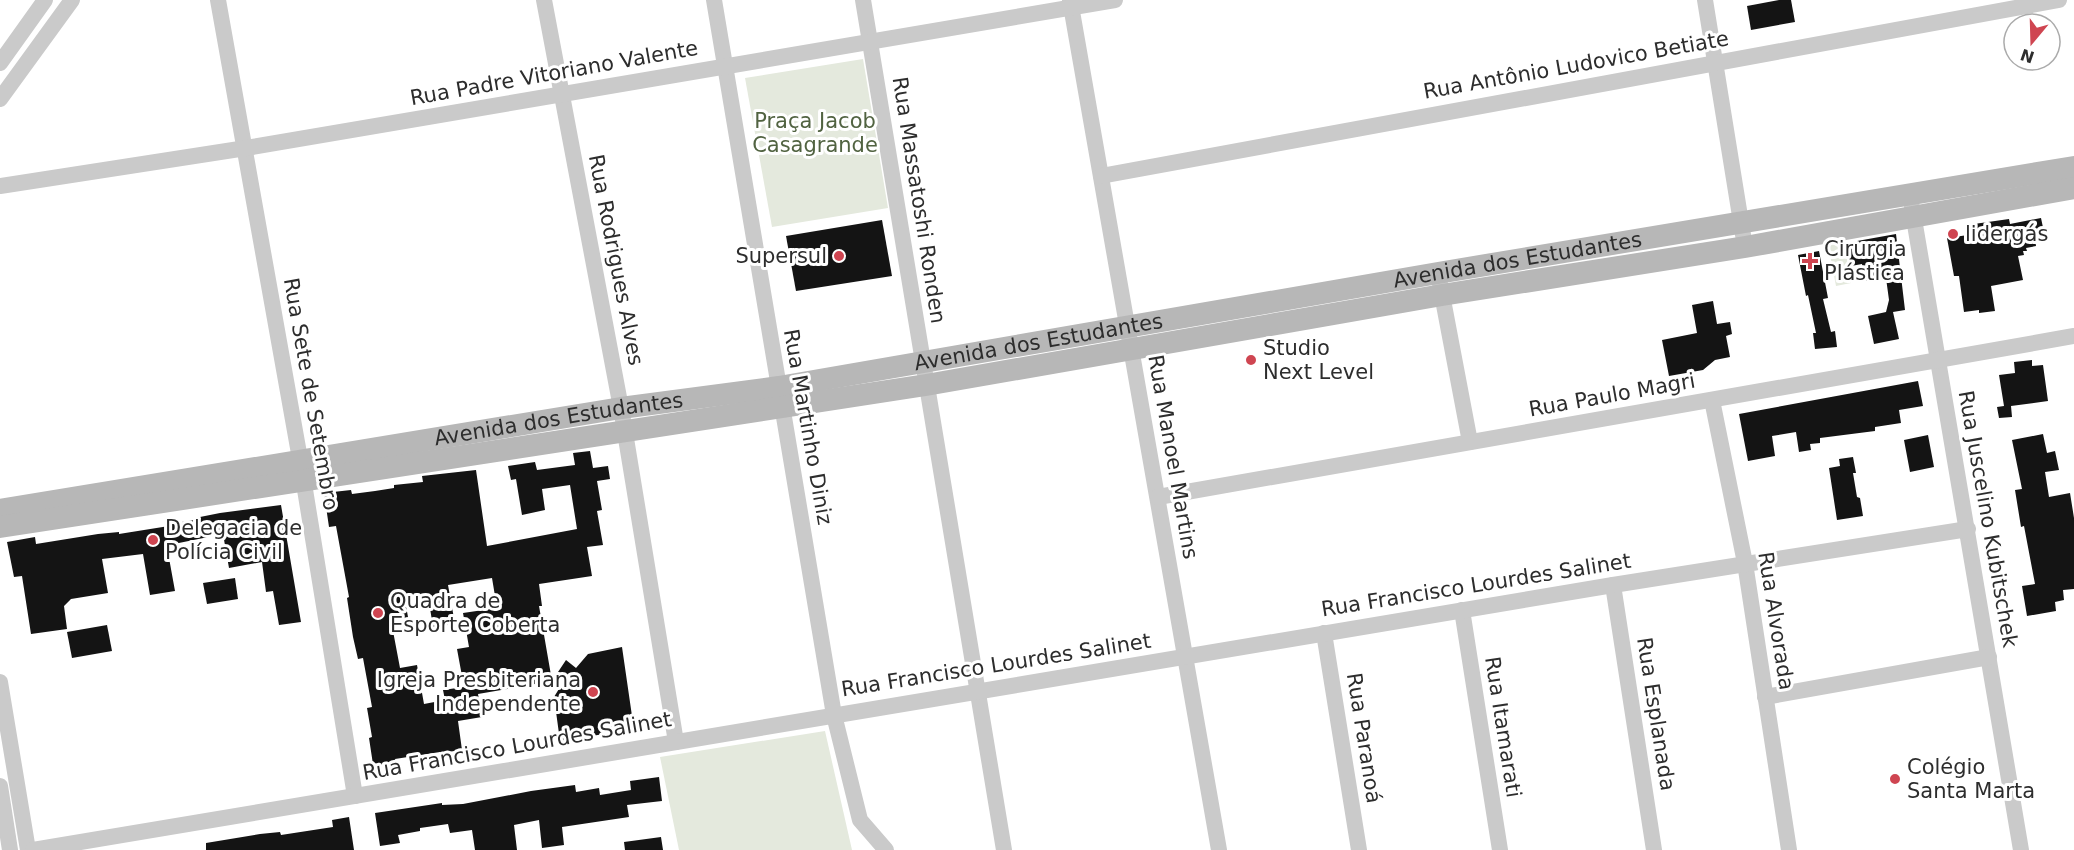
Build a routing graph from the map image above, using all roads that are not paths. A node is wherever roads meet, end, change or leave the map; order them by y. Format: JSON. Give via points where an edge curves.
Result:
{"nodes":[{"id":1,"x":45,"y":0,"type":"edge"},
{"id":2,"x":72,"y":0,"type":"edge"},
{"id":3,"x":218,"y":0,"type":"edge"},
{"id":4,"x":544,"y":0,"type":"edge"},
{"id":5,"x":714,"y":0,"type":"edge"},
{"id":6,"x":863,"y":0,"type":"edge"},
{"id":7,"x":1115,"y":0,"type":"edge"},
{"id":8,"x":1705,"y":0,"type":"edge"},
{"id":9,"x":2059,"y":0,"type":"edge"},
{"id":10,"x":1071,"y":4,"type":"edge"},
{"id":11,"x":871,"y":42,"type":"junction"},
{"id":12,"x":1716,"y":62,"type":"junction"},
{"id":13,"x":0,"y":63,"type":"edge"},
{"id":14,"x":726,"y":67,"type":"junction"},
{"id":15,"x":561,"y":94,"type":"junction"},
{"id":16,"x":0,"y":99,"type":"edge"},
{"id":17,"x":246,"y":148,"type":"junction"},
{"id":18,"x":2074,"y":167,"type":"edge"},
{"id":19,"x":1101,"y":176,"type":"junction"},
{"id":20,"x":0,"y":186,"type":"edge"},
{"id":21,"x":2074,"y":188,"type":"edge"},
{"id":22,"x":1912,"y":206,"type":"junction"},
{"id":23,"x":1742,"y":223,"type":"junction"},
{"id":24,"x":1745,"y":247,"type":"junction"},
{"id":25,"x":1440,"y":284,"type":"junction"},
{"id":26,"x":1281,"y":312,"type":"junction"},
{"id":27,"x":1128,"y":327,"type":"junction"},
{"id":28,"x":2074,"y":336,"type":"edge"},
{"id":29,"x":1132,"y":349,"type":"junction"},
{"id":30,"x":1939,"y":360,"type":"junction"},
{"id":31,"x":922,"y":362,"type":"junction"},
{"id":32,"x":926,"y":385,"type":"junction"},
{"id":33,"x":781,"y":397,"type":"junction"},
{"id":34,"x":1712,"y":400,"type":"junction"},
{"id":35,"x":621,"y":408,"type":"junction"},
{"id":36,"x":500,"y":428,"type":"junction"},
{"id":37,"x":625,"y":432,"type":"junction"},
{"id":38,"x":1470,"y":442,"type":"junction"},
{"id":39,"x":404,"y":443,"type":"junction"},
{"id":40,"x":505,"y":450,"type":"junction"},
{"id":41,"x":408,"y":465,"type":"junction"},
{"id":42,"x":302,"y":470,"type":"junction"},
{"id":43,"x":1158,"y":496,"type":"junction"},
{"id":44,"x":85,"y":505,"type":"junction"},
{"id":45,"x":0,"y":510,"type":"edge"},
{"id":46,"x":0,"y":527,"type":"edge"},
{"id":47,"x":1968,"y":529,"type":"junction"},
{"id":48,"x":1744,"y":563,"type":"junction"},
{"id":49,"x":1613,"y":585,"type":"junction"},
{"id":50,"x":1462,"y":610,"type":"junction"},
{"id":51,"x":1324,"y":633,"type":"junction"},
{"id":52,"x":1185,"y":656,"type":"junction"},
{"id":53,"x":1989,"y":657,"type":"junction"},
{"id":54,"x":0,"y":682,"type":"edge"},
{"id":55,"x":978,"y":691,"type":"junction"},
{"id":56,"x":1765,"y":697,"type":"junction"},
{"id":57,"x":834,"y":715,"type":"junction"},
{"id":58,"x":676,"y":742,"type":"junction"},
{"id":59,"x":0,"y":786,"type":"edge"},
{"id":60,"x":355,"y":796,"type":"junction"},
{"id":61,"x":10,"y":850,"type":"edge"},
{"id":62,"x":28,"y":850,"type":"edge"},
{"id":63,"x":33,"y":850,"type":"edge"},
{"id":64,"x":886,"y":850,"type":"edge"},
{"id":65,"x":1004,"y":850,"type":"edge"},
{"id":66,"x":1220,"y":850,"type":"edge"},
{"id":67,"x":1359,"y":850,"type":"edge"},
{"id":68,"x":1500,"y":850,"type":"edge"},
{"id":69,"x":1654,"y":850,"type":"edge"},
{"id":70,"x":1789,"y":850,"type":"edge"},
{"id":71,"x":2021,"y":850,"type":"edge"}],
"edges":[{"from":1,"to":13,"type":"street"},
{"from":2,"to":16,"type":"street"},
{"from":3,"to":17,"type":"street","name":"Rua Sete de Setembro"},
{"from":4,"to":15,"type":"street","name":"Rua Rodrigues Alves"},
{"from":5,"to":14,"type":"street","name":"Rua Martinho Diniz"},
{"from":6,"to":11,"type":"street","name":"Rua Massatoshi Ronden"},
{"from":7,"to":10,"type":"street","name":"Rua Padre Vitoriano Valente"},
{"from":8,"to":12,"type":"street"},
{"from":9,"to":12,"type":"street","name":"Rua Antônio Ludovico Betiate"},
{"from":10,"to":11,"type":"street","name":"Rua Padre Vitoriano Valente"},
{"from":10,"to":19,"type":"street","name":"Rua Manoel Martins"},
{"from":11,"to":14,"type":"street","name":"Rua Padre Vitoriano Valente"},
{"from":11,"to":31,"type":"street","name":"Rua Massatoshi Ronden"},
{"from":12,"to":19,"type":"street","name":"Rua Antônio Ludovico Betiate"},
{"from":12,"to":23,"type":"street"},
{"from":14,"to":15,"type":"street","name":"Rua Padre Vitoriano Valente"},
{"from":14,"to":33,"type":"street","name":"Rua Martinho Diniz"},
{"from":15,"to":17,"type":"street","name":"Rua Padre Vitoriano Valente"},
{"from":15,"to":35,"type":"street","name":"Rua Rodrigues Alves"},
{"from":17,"to":20,"type":"street","name":"Rua Padre Vitoriano Valente"},
{"from":17,"to":42,"type":"street","name":"Rua Sete de Setembro"},
{"from":18,"to":22,"type":"street","name":"Avenida dos Estudantes"},
{"from":19,"to":27,"type":"street","name":"Rua Manoel Martins"},
{"from":21,"to":22,"type":"street","name":"Avenida dos Estudantes"},
{"from":22,"to":23,"type":"street","name":"Avenida dos Estudantes"},
{"from":22,"to":24,"type":"street","name":"Avenida dos Estudantes"},
{"from":22,"to":30,"type":"street","name":"Rua Juscelino Kubitschek"},
{"from":23,"to":24,"type":"street"},
{"from":23,"to":25,"type":"street","name":"Avenida dos Estudantes"},
{"from":24,"to":25,"type":"street","name":"Avenida dos Estudantes"},
{"from":25,"to":26,"type":"street","name":"Avenida dos Estudantes"},
{"from":25,"to":38,"type":"street"},
{"from":26,"to":27,"type":"street","name":"Avenida dos Estudantes"},
{"from":26,"to":29,"type":"street","name":"Avenida dos Estudantes"},
{"from":27,"to":29,"type":"street","name":"Rua Manoel Martins"},
{"from":27,"to":31,"type":"street","name":"Avenida dos Estudantes"},
{"from":28,"to":30,"type":"street","name":"Rua Paulo Magri"},
{"from":29,"to":32,"type":"street","name":"Avenida dos Estudantes"},
{"from":29,"to":43,"type":"street","name":"Rua Manoel Martins"},
{"from":30,"to":34,"type":"street","name":"Rua Paulo Magri"},
{"from":30,"to":47,"type":"street","name":"Rua Juscelino Kubitschek"},
{"from":31,"to":32,"type":"street","name":"Rua Massatoshi Ronden"},
{"from":31,"to":33,"type":"street","name":"Avenida dos Estudantes"},
{"from":32,"to":33,"type":"street","name":"Avenida dos Estudantes"},
{"from":32,"to":55,"type":"street","name":"Rua Massatoshi Ronden"},
{"from":33,"to":35,"type":"street","name":"Avenida dos Estudantes"},
{"from":33,"to":37,"type":"street","name":"Avenida dos Estudantes"},
{"from":33,"to":57,"type":"street","name":"Rua Martinho Diniz"},
{"from":34,"to":38,"type":"street","name":"Rua Paulo Magri"},
{"from":34,"to":48,"type":"street","name":"Rua Alvorada"},
{"from":35,"to":36,"type":"street","name":"Avenida dos Estudantes"},
{"from":35,"to":37,"type":"street","name":"Rua Rodrigues Alves"},
{"from":36,"to":39,"type":"street","name":"Avenida dos Estudantes"},
{"from":36,"to":40,"type":"street"},
{"from":37,"to":40,"type":"street","name":"Avenida dos Estudantes"},
{"from":37,"to":58,"type":"street","name":"Rua Rodrigues Alves"},
{"from":38,"to":43,"type":"street","name":"Rua Paulo Magri"},
{"from":39,"to":41,"type":"street"},
{"from":39,"to":42,"type":"street","name":"Avenida dos Estudantes"},
{"from":40,"to":41,"type":"street","name":"Avenida dos Estudantes"},
{"from":41,"to":42,"type":"street","name":"Avenida dos Estudantes"},
{"from":42,"to":44,"type":"street","name":"Avenida dos Estudantes"},
{"from":42,"to":60,"type":"street","name":"Rua Sete de Setembro"},
{"from":43,"to":52,"type":"street","name":"Rua Manoel Martins"},
{"from":44,"to":45,"type":"street","name":"Avenida dos Estudantes"},
{"from":44,"to":46,"type":"street","name":"Avenida dos Estudantes"},
{"from":47,"to":48,"type":"street","name":"Rua Francisco Lourdes Salinet"},
{"from":47,"to":53,"type":"street","name":"Rua Juscelino Kubitschek"},
{"from":48,"to":49,"type":"street","name":"Rua Francisco Lourdes Salinet"},
{"from":48,"to":56,"type":"street","name":"Rua Alvorada"},
{"from":49,"to":50,"type":"street","name":"Rua Francisco Lourdes Salinet"},
{"from":49,"to":69,"type":"street","name":"Rua Esplanada"},
{"from":50,"to":51,"type":"street","name":"Rua Francisco Lourdes Salinet"},
{"from":50,"to":68,"type":"street","name":"Rua Itamarati"},
{"from":51,"to":52,"type":"street","name":"Rua Francisco Lourdes Salinet"},
{"from":51,"to":67,"type":"street","name":"Rua Paranoá"},
{"from":52,"to":55,"type":"street","name":"Rua Francisco Lourdes Salinet"},
{"from":52,"to":66,"type":"street","name":"Rua Manoel Martins"},
{"from":53,"to":56,"type":"street"},
{"from":53,"to":71,"type":"street","name":"Rua Juscelino Kubitschek"},
{"from":54,"to":62,"type":"street"},
{"from":55,"to":57,"type":"street","name":"Rua Francisco Lourdes Salinet"},
{"from":55,"to":65,"type":"street","name":"Rua Massatoshi Ronden"},
{"from":56,"to":70,"type":"street","name":"Rua Alvorada"},
{"from":57,"to":58,"type":"street","name":"Rua Francisco Lourdes Salinet"},
{"from":57,"to":64,"type":"street","name":"Rua Martinho Diniz","via":[[860,820]]},
{"from":58,"to":60,"type":"street","name":"Rua Francisco Lourdes Salinet"},
{"from":59,"to":61,"type":"street"},
{"from":60,"to":63,"type":"street","name":"Rua Francisco Lourdes Salinet"}]}
